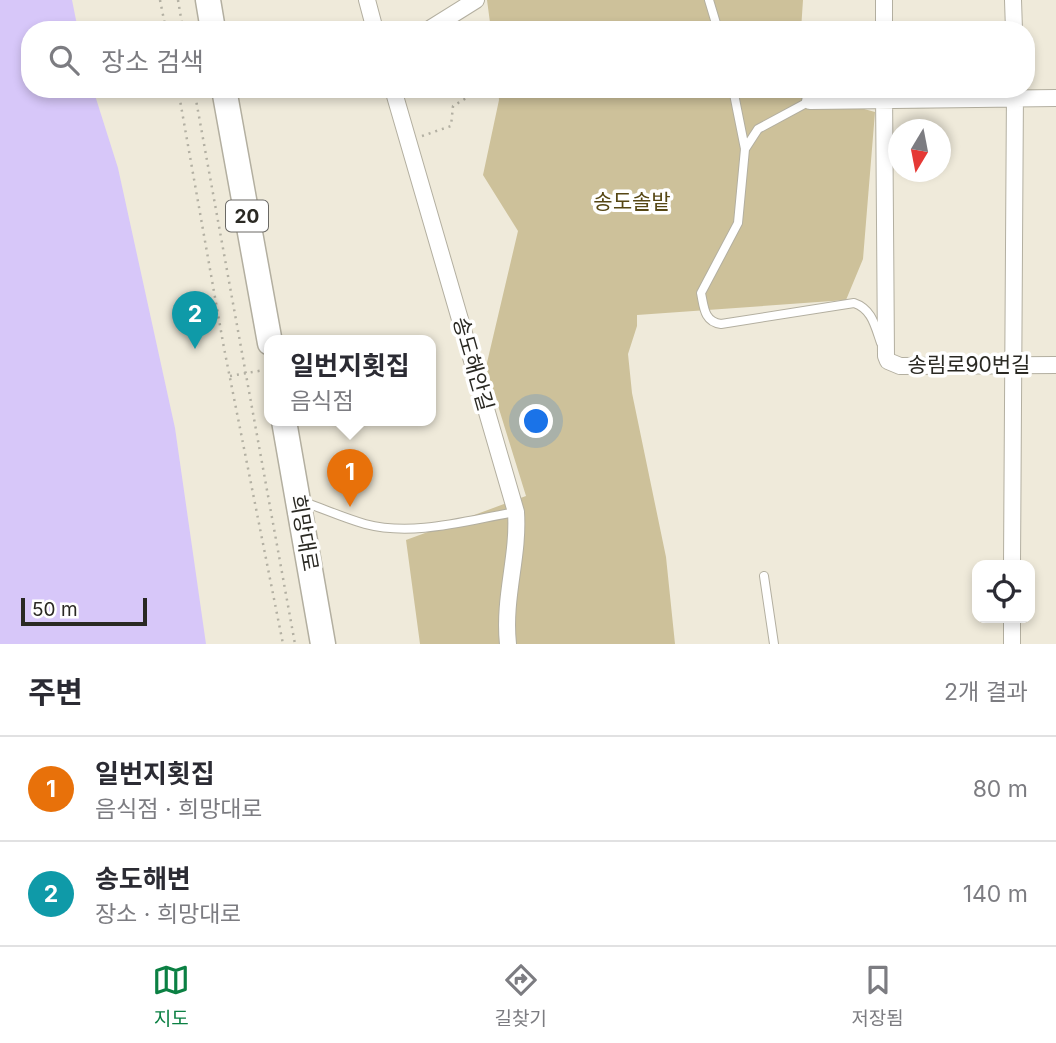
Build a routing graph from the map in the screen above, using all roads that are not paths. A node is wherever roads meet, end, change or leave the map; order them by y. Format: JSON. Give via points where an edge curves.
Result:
{"nodes":[{"id":1,"x":208,"y":0,"type":"edge"},
{"id":2,"x":367,"y":0,"type":"edge"},
{"id":3,"x":476,"y":0,"type":"edge"},
{"id":4,"x":709,"y":0,"type":"edge"},
{"id":5,"x":884,"y":0,"type":"edge"},
{"id":6,"x":1013,"y":0,"type":"edge"},
{"id":7,"x":212,"y":21,"type":"edge"},
{"id":8,"x":373,"y":21,"type":"edge"},
{"id":9,"x":442,"y":21,"type":"edge"},
{"id":10,"x":715,"y":21,"type":"edge"},
{"id":11,"x":884,"y":21,"type":"edge"},
{"id":12,"x":1014,"y":21,"type":"edge"},
{"id":13,"x":1035,"y":96,"type":"edge"},
{"id":14,"x":226,"y":98,"type":"edge"},
{"id":15,"x":396,"y":98,"type":"edge"},
{"id":16,"x":735,"y":98,"type":"edge"},
{"id":17,"x":847,"y":98,"type":"edge"},
{"id":18,"x":884,"y":98,"type":"edge"},
{"id":19,"x":1015,"y":98,"type":"edge"},
{"id":20,"x":1056,"y":98,"type":"edge"},
{"id":21,"x":810,"y":101,"type":"joint"},
{"id":22,"x":745,"y":149,"type":"junction"},
{"id":23,"x":269,"y":335,"type":"edge"},
{"id":24,"x":886,"y":356,"type":"junction"},
{"id":25,"x":1011,"y":365,"type":"junction"},
{"id":26,"x":1056,"y":365,"type":"edge"},
{"id":27,"x":285,"y":426,"type":"edge"},
{"id":28,"x":298,"y":500,"type":"junction"},
{"id":29,"x":516,"y":512,"type":"junction"},
{"id":30,"x":1012,"y":560,"type":"edge"},
{"id":31,"x":764,"y":576,"type":"dead end"},
{"id":32,"x":1012,"y":623,"type":"edge"},
{"id":33,"x":324,"y":644,"type":"edge"},
{"id":34,"x":508,"y":644,"type":"edge"},
{"id":35,"x":774,"y":644,"type":"edge"},
{"id":36,"x":1012,"y":644,"type":"edge"}],
"edges":[{"from":1,"to":7,"type":"main road"},
{"from":2,"to":8,"type":"street"},
{"from":3,"to":9,"type":"street"},
{"from":4,"to":10,"type":"lane"},
{"from":5,"to":11,"type":"street"},
{"from":6,"to":12,"type":"street"},
{"from":13,"to":20,"type":"street"},
{"from":14,"to":23,"type":"main road","number":"20"},
{"from":15,"to":29,"type":"street","name":"송도해안길"},
{"from":16,"to":22,"type":"lane"},
{"from":17,"to":21,"type":"street"},
{"from":18,"to":24,"type":"street"},
{"from":19,"to":25,"type":"street"},
{"from":21,"to":22,"type":"lane","via":[[758,129]]},
{"from":22,"to":24,"type":"lane","via":[[737,223],[701,293],[708,318],[721,324],[854,303],[869,312]]},
{"from":24,"to":25,"type":"street","name":"송림로90번길","via":[[888,362],[900,366]]},
{"from":25,"to":26,"type":"street","name":"송림로90번길"},
{"from":25,"to":30,"type":"street"},
{"from":27,"to":28,"type":"main road","name":"희망대로"},
{"from":28,"to":29,"type":"lane","via":[[366,524],[403,528]]},
{"from":28,"to":33,"type":"main road","name":"희망대로"},
{"from":29,"to":34,"type":"street","name":"송도해안길","via":[[506,607]]},
{"from":31,"to":35,"type":"lane"},
{"from":32,"to":36,"type":"street"}]}
